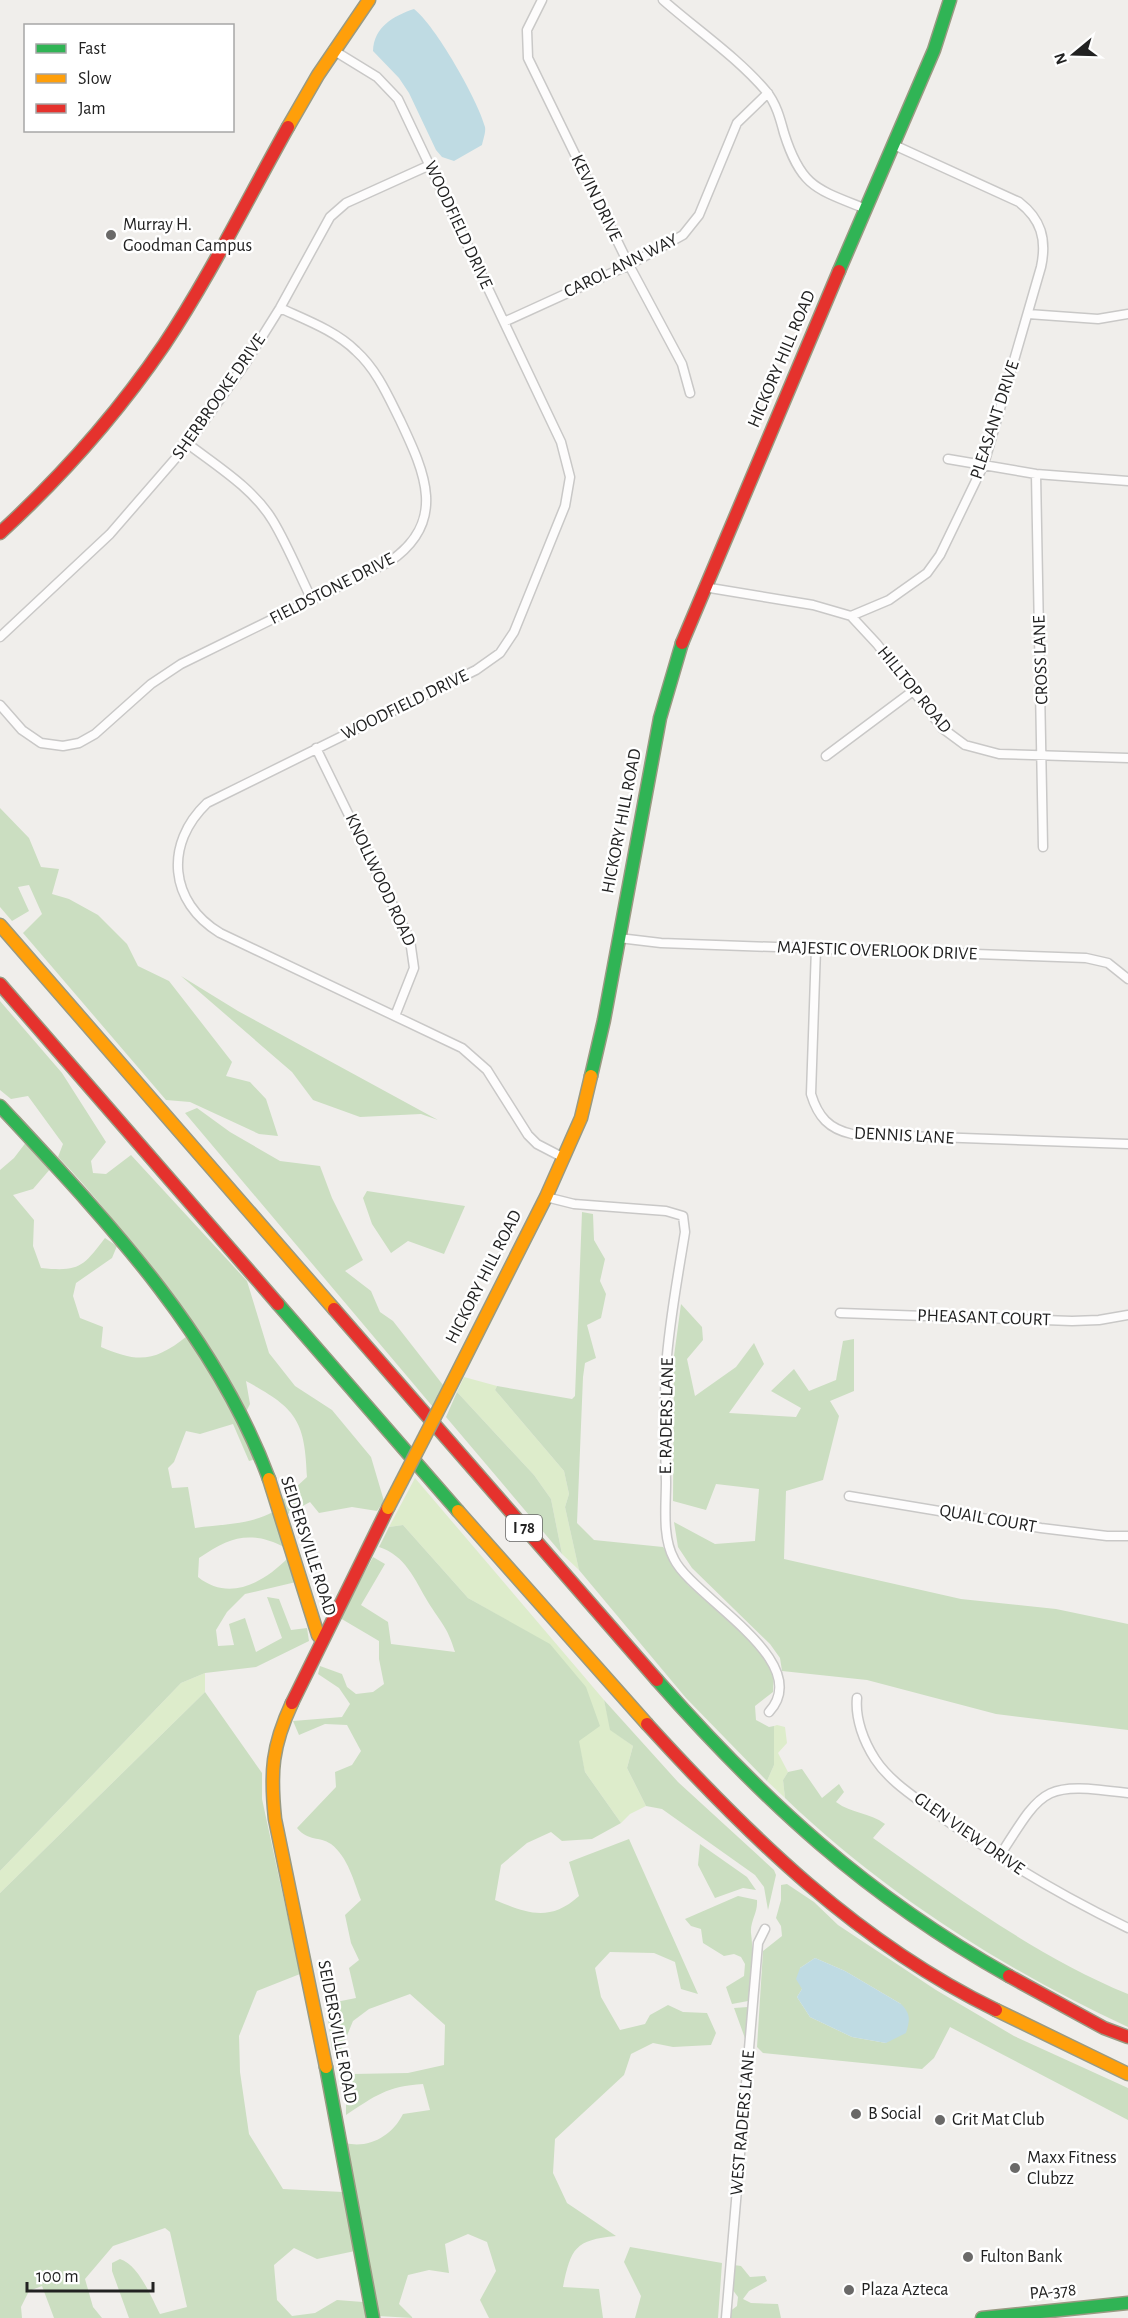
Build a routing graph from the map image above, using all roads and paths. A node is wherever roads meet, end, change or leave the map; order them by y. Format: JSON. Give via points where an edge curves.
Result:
{"nodes":[{"id":1,"x":369,"y":0,"type":"edge"},
{"id":2,"x":542,"y":0,"type":"edge"},
{"id":3,"x":663,"y":0,"type":"edge"},
{"id":4,"x":950,"y":0,"type":"edge"},
{"id":5,"x":333,"y":50,"type":"junction"},
{"id":6,"x":768,"y":93,"type":"junction"},
{"id":7,"x":894,"y":145,"type":"junction"},
{"id":8,"x":430,"y":165,"type":"junction"},
{"id":9,"x":866,"y":208,"type":"junction"},
{"id":10,"x":628,"y":265,"type":"junction"},
{"id":11,"x":280,"y":308,"type":"junction"},
{"id":12,"x":1028,"y":314,"type":"junction"},
{"id":13,"x":1128,"y":314,"type":"edge"},
{"id":14,"x":504,"y":322,"type":"junction"},
{"id":15,"x":690,"y":393,"type":"dead end"},
{"id":16,"x":188,"y":444,"type":"junction"},
{"id":17,"x":948,"y":459,"type":"dead end"},
{"id":18,"x":984,"y":464,"type":"junction"},
{"id":19,"x":1036,"y":474,"type":"junction"},
{"id":20,"x":1128,"y":481,"type":"edge"},
{"id":21,"x":0,"y":533,"type":"edge"},
{"id":22,"x":704,"y":587,"type":"junction"},
{"id":23,"x":312,"y":600,"type":"junction"},
{"id":24,"x":851,"y":616,"type":"junction"},
{"id":25,"x":0,"y":637,"type":"edge"},
{"id":26,"x":913,"y":691,"type":"junction"},
{"id":27,"x":0,"y":705,"type":"edge"},
{"id":28,"x":316,"y":748,"type":"junction"},
{"id":29,"x":1043,"y":755,"type":"junction"},
{"id":30,"x":826,"y":756,"type":"dead end"},
{"id":31,"x":1128,"y":758,"type":"edge"},
{"id":32,"x":1043,"y":847,"type":"dead end"},
{"id":33,"x":0,"y":925,"type":"edge"},
{"id":34,"x":619,"y":938,"type":"junction"},
{"id":35,"x":816,"y":948,"type":"junction"},
{"id":36,"x":1128,"y":979,"type":"edge"},
{"id":37,"x":0,"y":984,"type":"edge"},
{"id":38,"x":395,"y":1016,"type":"junction"},
{"id":39,"x":0,"y":1106,"type":"edge"},
{"id":40,"x":1128,"y":1144,"type":"edge"},
{"id":41,"x":564,"y":1158,"type":"junction"},
{"id":42,"x":546,"y":1197,"type":"junction"},
{"id":43,"x":840,"y":1313,"type":"dead end"},
{"id":44,"x":1128,"y":1315,"type":"edge"},
{"id":45,"x":849,"y":1496,"type":"dead end"},
{"id":46,"x":1128,"y":1536,"type":"edge"},
{"id":47,"x":322,"y":1640,"type":"junction"},
{"id":48,"x":857,"y":1698,"type":"dead end"},
{"id":49,"x":770,"y":1712,"type":"dead end"},
{"id":50,"x":1128,"y":1793,"type":"edge"},
{"id":51,"x":999,"y":1857,"type":"junction"},
{"id":52,"x":1128,"y":1928,"type":"edge"},
{"id":53,"x":765,"y":1929,"type":"dead end"},
{"id":54,"x":1128,"y":2037,"type":"edge"},
{"id":55,"x":1128,"y":2074,"type":"edge"},
{"id":56,"x":1128,"y":2304,"type":"edge"},
{"id":57,"x":372,"y":2318,"type":"edge"},
{"id":58,"x":726,"y":2318,"type":"edge"},
{"id":59,"x":982,"y":2318,"type":"edge"}],
"edges":[{"from":1,"to":5,"type":"main road"},
{"from":2,"to":10,"type":"street","name":"KEVIN DRIVE","via":[[527,30],[528,58]]},
{"from":3,"to":6,"type":"street"},
{"from":4,"to":7,"type":"main road","name":"HICKORY HILL ROAD","via":[[934,50]]},
{"from":5,"to":8,"type":"street","name":"WOODFIELD DRIVE","via":[[389,87]]},
{"from":5,"to":21,"type":"main road","via":[[164,344],[85,446]]},
{"from":6,"to":9,"type":"street","via":[[793,159],[804,177],[823,191]]},
{"from":6,"to":10,"type":"street","name":"CAROL ANN WAY","via":[[737,123],[691,227],[672,243]]},
{"from":7,"to":9,"type":"main road","name":"HICKORY HILL ROAD"},
{"from":7,"to":12,"type":"street","name":"PLEASANT DRIVE","via":[[1019,202],[1033,215],[1044,246]]},
{"from":8,"to":11,"type":"street","name":"SHERBROOKE DRIVE","via":[[338,210],[318,236]]},
{"from":8,"to":14,"type":"street","name":"WOODFIELD DRIVE"},
{"from":9,"to":22,"type":"main road","name":"HICKORY HILL ROAD"},
{"from":10,"to":14,"type":"street","name":"CAROL ANN WAY"},
{"from":10,"to":15,"type":"street","name":"KEVIN DRIVE","via":[[682,364]]},
{"from":11,"to":16,"type":"street","name":"SHERBROOKE DRIVE"},
{"from":11,"to":23,"type":"street","name":"FIELDSTONE DRIVE","via":[[346,343],[367,362],[384,387],[420,462],[426,485],[424,518],[408,547],[389,562]]},
{"from":12,"to":13,"type":"street","via":[[1098,319]]},
{"from":12,"to":18,"type":"street","name":"PLEASANT DRIVE"},
{"from":14,"to":28,"type":"street","name":"WOODFIELD DRIVE","via":[[561,442],[570,477],[565,506],[514,632],[500,653],[476,670]]},
{"from":16,"to":23,"type":"street","via":[[264,508]]},
{"from":16,"to":25,"type":"street","name":"SHERBROOKE DRIVE","via":[[110,534]]},
{"from":17,"to":18,"type":"street"},
{"from":18,"to":19,"type":"street"},
{"from":18,"to":24,"type":"street","name":"PLEASANT DRIVE","via":[[934,564],[889,600]]},
{"from":19,"to":20,"type":"street"},
{"from":19,"to":29,"type":"street","name":"CROSS LANE"},
{"from":22,"to":24,"type":"street","via":[[813,605]]},
{"from":22,"to":34,"type":"main road","name":"HICKORY HILL ROAD","via":[[664,698]]},
{"from":23,"to":27,"type":"street","name":"FIELDSTONE DRIVE","via":[[166,672],[95,734],[79,743],[63,746],[41,742],[22,730]]},
{"from":24,"to":26,"type":"street","name":"HILLTOP ROAD"},
{"from":26,"to":29,"type":"street","name":"HILLTOP ROAD","via":[[942,728],[965,745],[999,754]]},
{"from":26,"to":30,"type":"street"},
{"from":28,"to":38,"type":"street","name":"KNOLLWOOD ROAD","via":[[410,940],[414,968]]},
{"from":28,"to":38,"type":"street","name":"WOODFIELD DRIVE","via":[[216,797],[198,811],[179,846],[180,883],[192,909],[214,930]]},
{"from":29,"to":31,"type":"street","name":"HILLTOP ROAD"},
{"from":29,"to":32,"type":"street","name":"CROSS LANE"},
{"from":33,"to":54,"type":"main road","number":"I 78","via":[[629,1648],[781,1812],[852,1873],[967,1953],[1104,2028]]},
{"from":34,"to":35,"type":"street","name":"MAJESTIC OVERLOOK DRIVE"},
{"from":34,"to":41,"type":"main road","name":"HICKORY HILL ROAD","via":[[592,1081]]},
{"from":35,"to":36,"type":"street","name":"MAJESTIC OVERLOOK DRIVE","via":[[1086,958],[1108,963]]},
{"from":35,"to":40,"type":"street","name":"DENNIS LANE","via":[[811,1094],[819,1114],[832,1127],[852,1134]]},
{"from":37,"to":55,"type":"main road","number":"I 78","via":[[557,1625],[696,1778],[830,1905],[953,1989]]},
{"from":38,"to":41,"type":"street","name":"WOODFIELD DRIVE","via":[[462,1048],[486,1070],[528,1135]]},
{"from":39,"to":47,"type":"main road","name":"SEIDERSVILLE ROAD","via":[[76,1187],[209,1354],[245,1423],[268,1479]]},
{"from":41,"to":42,"type":"main road","name":"HICKORY HILL ROAD"},
{"from":42,"to":47,"type":"main road","name":"HICKORY HILL ROAD","bridge":true},
{"from":42,"to":49,"type":"street","name":"E. RADERS LANE","via":[[574,1204],[666,1211],[683,1216],[685,1232],[666,1368],[668,1542],[674,1559],[689,1578],[758,1641],[774,1665],[779,1692]]},
{"from":43,"to":44,"type":"street","name":"PHEASANT COURT","via":[[1072,1321]]},
{"from":45,"to":46,"type":"street","name":"QUAIL COURT","via":[[1041,1528]]},
{"from":47,"to":57,"type":"main road","name":"SEIDERSVILLE ROAD","via":[[277,1737],[271,1783]]},
{"from":48,"to":51,"type":"street","name":"GLEN VIEW DRIVE","via":[[862,1735],[889,1776]]},
{"from":50,"to":51,"type":"street","via":[[1082,1787],[1049,1792],[1031,1807]]},
{"from":51,"to":52,"type":"street","name":"GLEN VIEW DRIVE"},
{"from":53,"to":58,"type":"street","name":"WEST RADERS LANE","via":[[758,1943]]},
{"from":56,"to":59,"type":"main road","name":"PA-378"}]}
